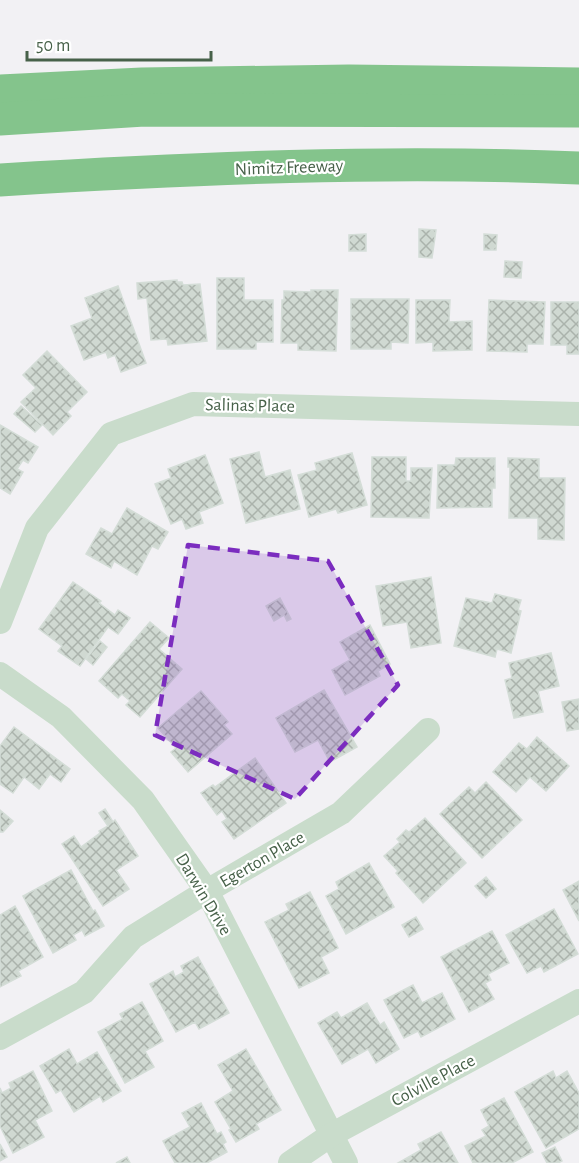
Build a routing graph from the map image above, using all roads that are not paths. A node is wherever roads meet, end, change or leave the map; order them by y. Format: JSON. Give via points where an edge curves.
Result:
{"nodes":[{"id":1,"x":579,"y":84,"type":"edge"},
{"id":2,"x":0,"y":91,"type":"edge"},
{"id":3,"x":579,"y":111,"type":"edge"},
{"id":4,"x":0,"y":119,"type":"edge"},
{"id":5,"x":579,"y":168,"type":"edge"},
{"id":6,"x":0,"y":180,"type":"edge"},
{"id":7,"x":579,"y":414,"type":"edge"},
{"id":8,"x":0,"y":622,"type":"edge"},
{"id":9,"x":0,"y":674,"type":"edge"},
{"id":10,"x":428,"y":730,"type":"dead end"},
{"id":11,"x":207,"y":891,"type":"junction"},
{"id":12,"x":579,"y":1000,"type":"edge"},
{"id":13,"x":0,"y":1038,"type":"edge"},
{"id":14,"x":331,"y":1135,"type":"junction"},
{"id":15,"x":290,"y":1163,"type":"edge"},
{"id":16,"x":346,"y":1163,"type":"edge"}],
"edges":[{"from":1,"to":2,"type":"highway","via":[[349,81]]},
{"from":3,"to":4,"type":"highway","via":[[144,110]]},
{"from":5,"to":6,"type":"highway","name":"Nimitz Freeway","via":[[352,165]]},
{"from":7,"to":8,"type":"street","name":"Salinas Place","via":[[193,404],[111,434],[37,528]]},
{"from":9,"to":11,"type":"street","name":"Darwin Drive","via":[[61,717],[143,800]]},
{"from":10,"to":11,"type":"street","name":"Egerton Place","via":[[340,813]]},
{"from":11,"to":13,"type":"street","name":"Egerton Place","via":[[133,937],[84,992]]},
{"from":11,"to":14,"type":"street","name":"Darwin Drive"},
{"from":12,"to":14,"type":"street","name":"Colville Place"},
{"from":14,"to":15,"type":"street","name":"Colville Place"},
{"from":14,"to":16,"type":"street","name":"Darwin Drive"}]}
